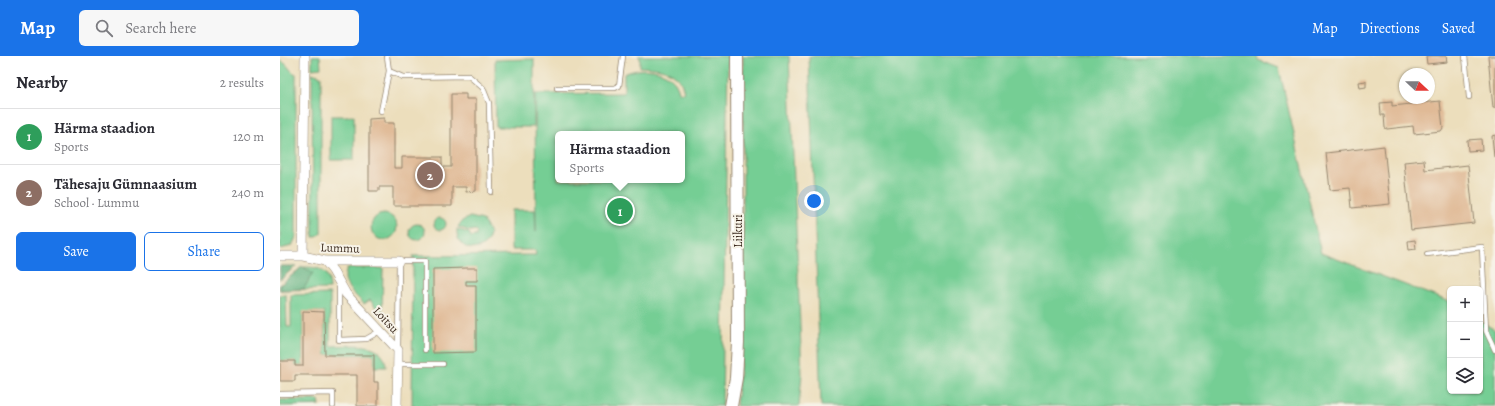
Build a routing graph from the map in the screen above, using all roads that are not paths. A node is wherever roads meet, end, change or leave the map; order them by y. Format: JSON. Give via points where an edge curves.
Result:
{"nodes":[{"id":1,"x":305,"y":56,"type":"edge"},
{"id":2,"x":387,"y":56,"type":"edge"},
{"id":3,"x":623,"y":56,"type":"edge"},
{"id":4,"x":737,"y":56,"type":"edge"},
{"id":5,"x":1465,"y":56,"type":"edge"},
{"id":6,"x":389,"y":72,"type":"junction"},
{"id":7,"x":557,"y":88,"type":"dead end"},
{"id":8,"x":1469,"y":98,"type":"dead end"},
{"id":9,"x":381,"y":111,"type":"dead end"},
{"id":10,"x":491,"y":192,"type":"dead end"},
{"id":11,"x":1427,"y":254,"type":"dead end"},
{"id":12,"x":280,"y":256,"type":"edge"},
{"id":13,"x":303,"y":256,"type":"junction"},
{"id":14,"x":325,"y":261,"type":"junction"},
{"id":15,"x":399,"y":261,"type":"junction"},
{"id":16,"x":339,"y":283,"type":"junction"},
{"id":17,"x":380,"y":331,"type":"junction"},
{"id":18,"x":398,"y":350,"type":"junction"},
{"id":19,"x":425,"y":350,"type":"dead end"},
{"id":20,"x":1495,"y":350,"type":"edge"},
{"id":21,"x":398,"y":364,"type":"junction"},
{"id":22,"x":443,"y":364,"type":"dead end"},
{"id":23,"x":280,"y":394,"type":"edge"},
{"id":24,"x":333,"y":406,"type":"edge"},
{"id":25,"x":397,"y":406,"type":"edge"},
{"id":26,"x":731,"y":406,"type":"edge"}],
"edges":[{"from":1,"to":13,"type":"street"},
{"from":2,"to":6,"type":"lane"},
{"from":3,"to":7,"type":"lane","via":[[619,86],[615,88]]},
{"from":4,"to":26,"type":"street","name":"Liikuri","via":[[738,342]]},
{"from":5,"to":8,"type":"lane"},
{"from":6,"to":9,"type":"lane"},
{"from":6,"to":10,"type":"lane","via":[[403,77],[468,76],[483,88],[489,103]]},
{"from":11,"to":20,"type":"lane","via":[[1482,247],[1486,331]]},
{"from":12,"to":13,"type":"street","name":"Lummu"},
{"from":13,"to":14,"type":"street","name":"Lummu"},
{"from":14,"to":15,"type":"street","name":"Lummu"},
{"from":14,"to":16,"type":"street","name":"Loitsu"},
{"from":15,"to":18,"type":"lane"},
{"from":15,"to":19,"type":"lane","via":[[425,261]]},
{"from":16,"to":17,"type":"street","name":"Loitsu"},
{"from":16,"to":17,"type":"lane","via":[[339,340],[366,339]]},
{"from":17,"to":18,"type":"street","name":"Loitsu"},
{"from":18,"to":21,"type":"street","name":"Loitsu"},
{"from":21,"to":22,"type":"lane"},
{"from":21,"to":25,"type":"street","name":"Loitsu"},
{"from":23,"to":24,"type":"lane","via":[[333,393]]}]}
